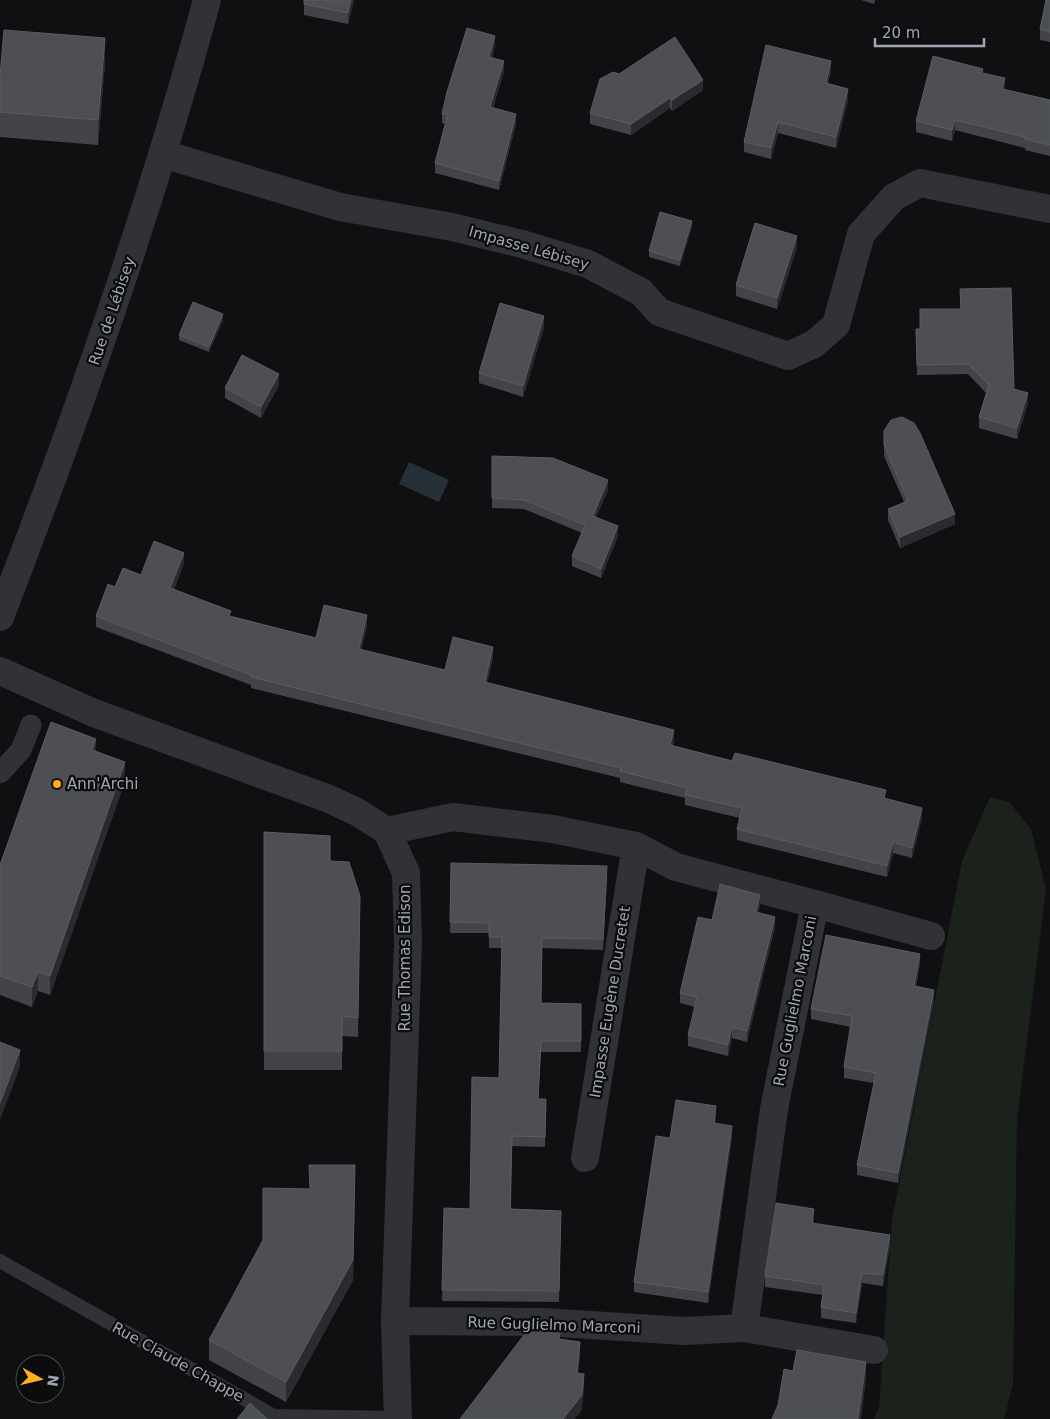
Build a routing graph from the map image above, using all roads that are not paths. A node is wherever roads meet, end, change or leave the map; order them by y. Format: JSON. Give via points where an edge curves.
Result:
{"nodes":[{"id":1,"x":205,"y":0,"type":"edge"},
{"id":2,"x":163,"y":154,"type":"junction"},
{"id":3,"x":1050,"y":209,"type":"edge"},
{"id":4,"x":0,"y":617,"type":"edge"},
{"id":5,"x":0,"y":671,"type":"edge"},
{"id":6,"x":31,"y":725,"type":"dead end"},
{"id":7,"x":0,"y":773,"type":"edge"},
{"id":8,"x":387,"y":831,"type":"junction"},
{"id":9,"x":636,"y":846,"type":"junction"},
{"id":10,"x":815,"y":904,"type":"junction"},
{"id":11,"x":931,"y":936,"type":"dead end"},
{"id":12,"x":585,"y":1158,"type":"dead end"},
{"id":13,"x":0,"y":1261,"type":"edge"},
{"id":14,"x":395,"y":1321,"type":"junction"},
{"id":15,"x":744,"y":1328,"type":"junction"},
{"id":16,"x":874,"y":1350,"type":"dead end"},
{"id":17,"x":398,"y":1418,"type":"edge"}],
"edges":[{"from":1,"to":2,"type":"street","name":"Rue de Lébisey"},
{"from":2,"to":3,"type":"street","name":"Impasse Lébisey","via":[[340,207],[461,229],[588,264],[642,292],[659,312],[788,356],[814,344],[836,325],[861,234],[894,198],[920,183]]},
{"from":2,"to":4,"type":"street","name":"Rue de Lébisey","via":[[115,306]]},
{"from":5,"to":8,"type":"street","via":[[94,713],[329,799]]},
{"from":6,"to":7,"type":"street","via":[[21,750]]},
{"from":8,"to":9,"type":"street","name":"Rue Guglielmo Marconi","via":[[453,816],[553,829]]},
{"from":8,"to":14,"type":"street","name":"Rue Thomas Edison","via":[[406,873],[408,942]]},
{"from":9,"to":10,"type":"street","name":"Rue Guglielmo Marconi","via":[[676,867]]},
{"from":9,"to":12,"type":"street","name":"Impasse Eugène Ducretet"},
{"from":10,"to":11,"type":"street"},
{"from":10,"to":15,"type":"street","name":"Rue Guglielmo Marconi","via":[[774,1109]]},
{"from":13,"to":17,"type":"lane","name":"Rue Claude Chappe","via":[[274,1416]]},
{"from":14,"to":15,"type":"street","name":"Rue Guglielmo Marconi","via":[[544,1322],[684,1331]]},
{"from":14,"to":17,"type":"street","name":"Rue Thomas Edison"},
{"from":15,"to":16,"type":"street","name":"Rue Guglielmo Marconi"}]}
